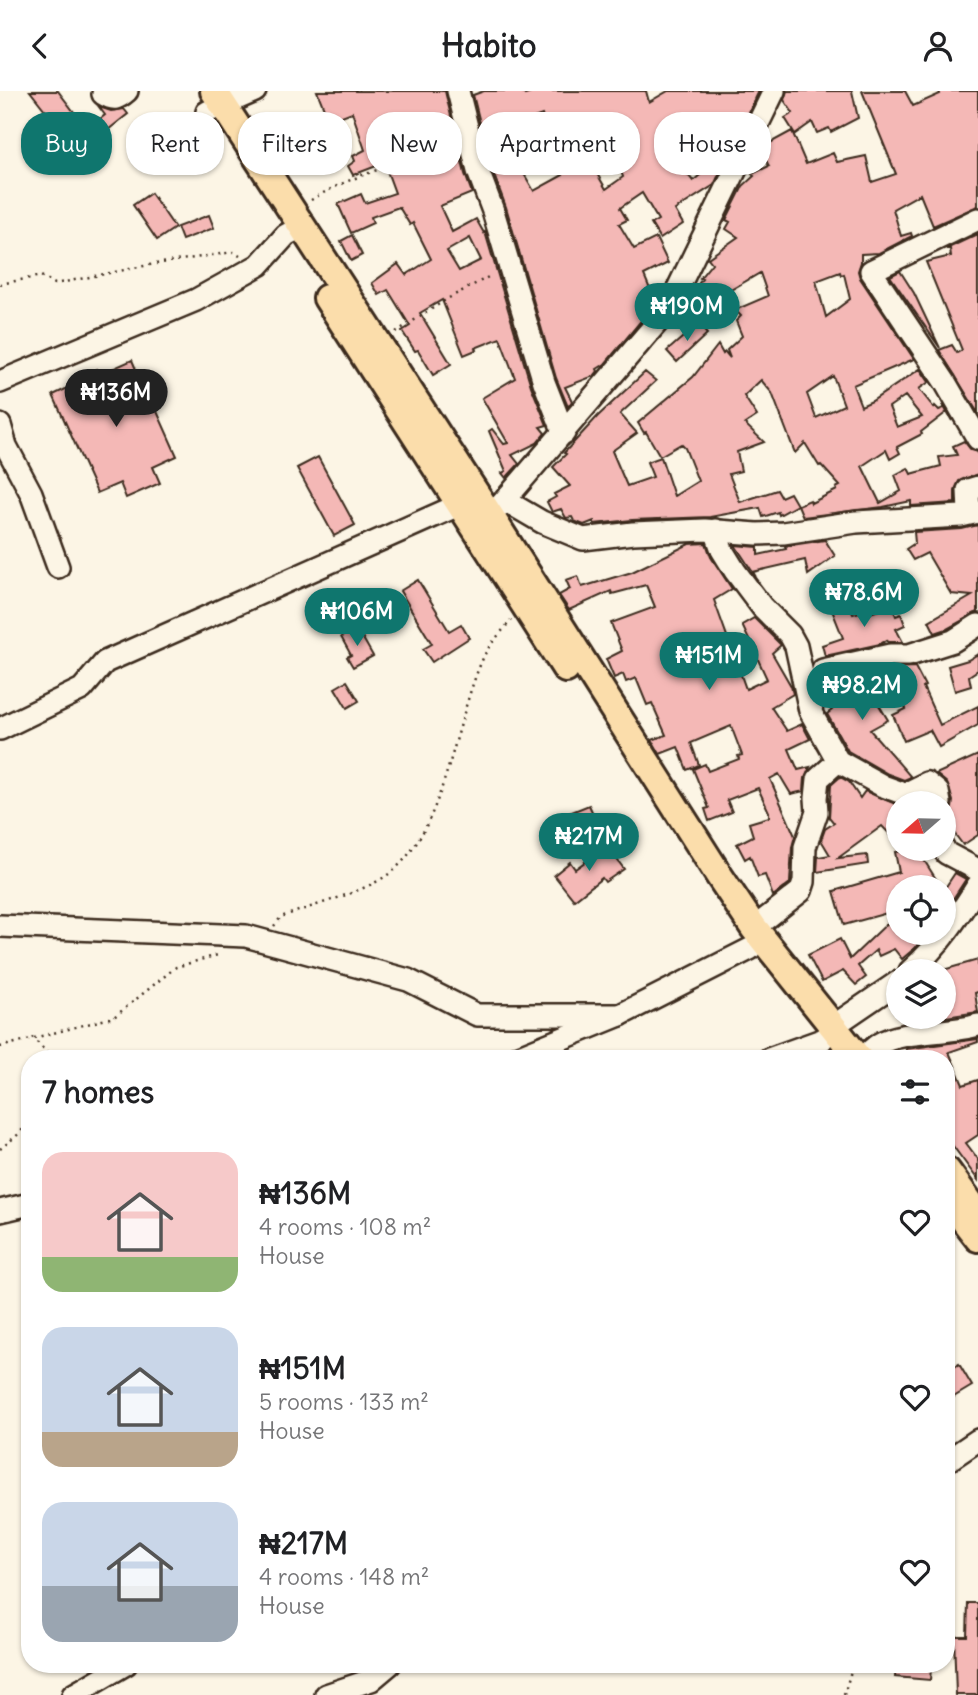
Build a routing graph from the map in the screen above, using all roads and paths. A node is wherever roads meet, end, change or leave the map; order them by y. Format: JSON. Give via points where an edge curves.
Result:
{"nodes":[{"id":1,"x":127,"y":91,"type":"edge"},
{"id":2,"x":255,"y":91,"type":"edge"},
{"id":3,"x":458,"y":91,"type":"edge"},
{"id":4,"x":774,"y":91,"type":"edge"},
{"id":5,"x":103,"y":94,"type":"dead end"},
{"id":6,"x":209,"y":100,"type":"edge"},
{"id":7,"x":470,"y":140,"type":"junction"},
{"id":8,"x":978,"y":219,"type":"edge"},
{"id":9,"x":294,"y":224,"type":"junction"},
{"id":10,"x":259,"y":265,"type":"junction"},
{"id":11,"x":508,"y":266,"type":"junction"},
{"id":12,"x":0,"y":284,"type":"edge"},
{"id":13,"x":378,"y":343,"type":"junction"},
{"id":14,"x":0,"y":382,"type":"edge"},
{"id":15,"x":0,"y":425,"type":"edge"},
{"id":16,"x":564,"y":433,"type":"junction"},
{"id":17,"x":978,"y":439,"type":"edge"},
{"id":18,"x":978,"y":487,"type":"edge"},
{"id":19,"x":461,"y":505,"type":"junction"},
{"id":20,"x":974,"y":513,"type":"edge"},
{"id":21,"x":492,"y":517,"type":"junction"},
{"id":22,"x":715,"y":530,"type":"junction"},
{"id":23,"x":58,"y":567,"type":"dead end"},
{"id":24,"x":524,"y":604,"type":"junction"},
{"id":25,"x":978,"y":625,"type":"edge"},
{"id":26,"x":810,"y":711,"type":"junction"},
{"id":27,"x":0,"y":729,"type":"edge"},
{"id":28,"x":838,"y":761,"type":"junction"},
{"id":29,"x":897,"y":791,"type":"edge"},
{"id":30,"x":911,"y":791,"type":"edge"},
{"id":31,"x":937,"y":791,"type":"edge"},
{"id":32,"x":956,"y":859,"type":"edge"},
{"id":33,"x":978,"y":873,"type":"edge"},
{"id":34,"x":0,"y":926,"type":"edge"},
{"id":35,"x":752,"y":939,"type":"junction"},
{"id":36,"x":262,"y":941,"type":"junction"},
{"id":37,"x":227,"y":952,"type":"dead end"},
{"id":38,"x":924,"y":959,"type":"edge"},
{"id":39,"x":886,"y":993,"type":"edge"},
{"id":40,"x":620,"y":1015,"type":"junction"},
{"id":41,"x":978,"y":1025,"type":"edge"},
{"id":42,"x":32,"y":1037,"type":"junction"},
{"id":43,"x":830,"y":1042,"type":"edge"},
{"id":44,"x":0,"y":1047,"type":"edge"},
{"id":45,"x":44,"y":1050,"type":"edge"},
{"id":46,"x":534,"y":1050,"type":"edge"},
{"id":47,"x":801,"y":1050,"type":"edge"},
{"id":48,"x":871,"y":1050,"type":"edge"},
{"id":49,"x":21,"y":1132,"type":"edge"},
{"id":50,"x":0,"y":1149,"type":"edge"},
{"id":51,"x":955,"y":1182,"type":"edge"},
{"id":52,"x":21,"y":1206,"type":"edge"},
{"id":53,"x":955,"y":1208,"type":"edge"},
{"id":54,"x":0,"y":1211,"type":"edge"},
{"id":55,"x":978,"y":1214,"type":"edge"},
{"id":56,"x":978,"y":1238,"type":"edge"},
{"id":57,"x":978,"y":1440,"type":"edge"},
{"id":58,"x":955,"y":1456,"type":"edge"},
{"id":59,"x":111,"y":1673,"type":"edge"},
{"id":60,"x":380,"y":1673,"type":"edge"},
{"id":61,"x":850,"y":1673,"type":"edge"},
{"id":62,"x":73,"y":1695,"type":"edge"},
{"id":63,"x":326,"y":1695,"type":"edge"},
{"id":64,"x":844,"y":1695,"type":"edge"}],
"edges":[{"from":1,"to":5,"type":"street","via":[[118,99]]},
{"from":2,"to":6,"type":"street"},
{"from":3,"to":7,"type":"street"},
{"from":4,"to":16,"type":"street","via":[[667,311]]},
{"from":6,"to":9,"type":"main road"},
{"from":7,"to":9,"type":"path","via":[[330,188]]},
{"from":7,"to":11,"type":"street"},
{"from":8,"to":17,"type":"street","via":[[871,271]]},
{"from":9,"to":10,"type":"street"},
{"from":9,"to":13,"type":"main road"},
{"from":9,"to":19,"type":"main road"},
{"from":10,"to":12,"type":"path","via":[[233,253],[55,285],[41,276]]},
{"from":10,"to":14,"type":"street","via":[[196,300]]},
{"from":11,"to":13,"type":"path"},
{"from":11,"to":16,"type":"street"},
{"from":13,"to":21,"type":"main road"},
{"from":15,"to":23,"type":"street"},
{"from":16,"to":21,"type":"street"},
{"from":18,"to":20,"type":"street","via":[[968,490]]},
{"from":19,"to":21,"type":"main road"},
{"from":19,"to":27,"type":"street","via":[[105,662],[82,689]]},
{"from":20,"to":22,"type":"street","via":[[770,534]]},
{"from":21,"to":22,"type":"street","via":[[542,522],[583,539]]},
{"from":21,"to":24,"type":"main road"},
{"from":21,"to":35,"type":"main road"},
{"from":22,"to":26,"type":"street","via":[[735,571],[796,646]]},
{"from":24,"to":35,"type":"main road","via":[[691,865]]},
{"from":24,"to":36,"type":"path","via":[[486,652],[446,774],[414,848],[387,876],[281,917]]},
{"from":25,"to":26,"type":"street","via":[[953,641],[909,655],[823,670]]},
{"from":26,"to":28,"type":"street"},
{"from":28,"to":29,"type":"street"},
{"from":28,"to":35,"type":"street","via":[[818,779],[817,812],[805,847],[801,891]]},
{"from":30,"to":31,"type":"street","via":[[927,783]]},
{"from":32,"to":33,"type":"street"},
{"from":33,"to":38,"type":"street","via":[[952,928]]},
{"from":34,"to":36,"type":"street","via":[[246,936]]},
{"from":35,"to":40,"type":"street"},
{"from":35,"to":43,"type":"main road"},
{"from":36,"to":40,"type":"street","via":[[408,980],[477,1015]]},
{"from":37,"to":42,"type":"path","via":[[176,967],[114,1017]]},
{"from":39,"to":43,"type":"street"},
{"from":40,"to":46,"type":"street"},
{"from":41,"to":48,"type":"street","via":[[904,1036]]},
{"from":42,"to":44,"type":"path"},
{"from":42,"to":45,"type":"path"},
{"from":43,"to":47,"type":"street"},
{"from":49,"to":50,"type":"path"},
{"from":51,"to":55,"type":"main road"},
{"from":52,"to":54,"type":"street"},
{"from":53,"to":56,"type":"main road"},
{"from":57,"to":58,"type":"street"},
{"from":59,"to":62,"type":"street"},
{"from":60,"to":63,"type":"street","via":[[372,1680]]},
{"from":61,"to":64,"type":"path"}]}
